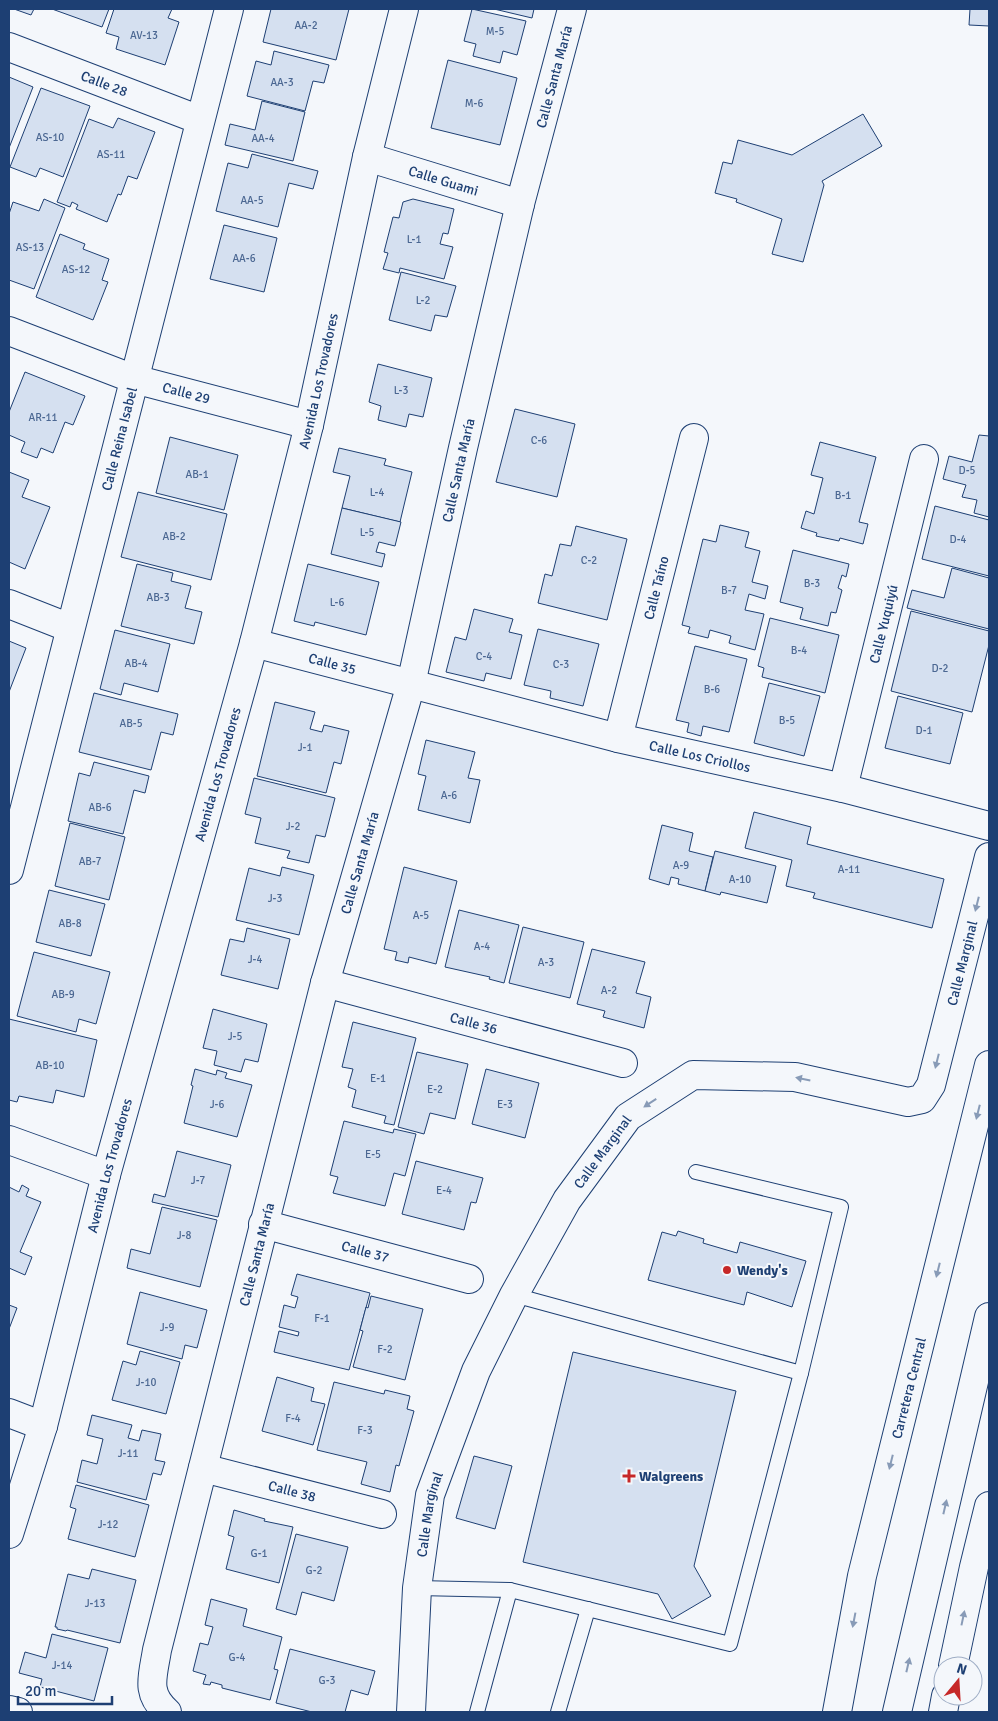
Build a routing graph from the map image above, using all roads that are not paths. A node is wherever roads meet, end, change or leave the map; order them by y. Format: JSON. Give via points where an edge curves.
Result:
{"nodes":[{"id":1,"x":229,"y":9,"type":"edge"},
{"id":2,"x":404,"y":9,"type":"edge"},
{"id":3,"x":572,"y":9,"type":"edge"},
{"id":4,"x":9,"y":48,"type":"edge"},
{"id":5,"x":200,"y":120,"type":"junction"},
{"id":6,"x":367,"y":156,"type":"junction"},
{"id":7,"x":520,"y":204,"type":"junction"},
{"id":8,"x":9,"y":331,"type":"edge"},
{"id":9,"x":134,"y":379,"type":"junction"},
{"id":10,"x":309,"y":425,"type":"junction"},
{"id":11,"x":694,"y":438,"type":"dead end"},
{"id":12,"x":924,"y":459,"type":"dead end"},
{"id":13,"x":9,"y":604,"type":"edge"},
{"id":14,"x":70,"y":628,"type":"junction"},
{"id":15,"x":254,"y":643,"type":"junction"},
{"id":16,"x":411,"y":684,"type":"junction"},
{"id":17,"x":618,"y":738,"type":"junction"},
{"id":18,"x":843,"y":788,"type":"junction"},
{"id":19,"x":989,"y":826,"type":"edge"},
{"id":20,"x":989,"y":857,"type":"edge"},
{"id":21,"x":9,"y":870,"type":"edge"},
{"id":22,"x":325,"y":984,"type":"junction"},
{"id":23,"x":623,"y":1063,"type":"dead end"},
{"id":24,"x":989,"y":1065,"type":"edge"},
{"id":25,"x":9,"y":1140,"type":"edge"},
{"id":26,"x":696,"y":1172,"type":"dead end"},
{"id":27,"x":106,"y":1175,"type":"junction"},
{"id":28,"x":263,"y":1224,"type":"junction"},
{"id":29,"x":469,"y":1278,"type":"dead end"},
{"id":30,"x":514,"y":1295,"type":"junction"},
{"id":31,"x":989,"y":1317,"type":"edge"},
{"id":32,"x":801,"y":1373,"type":"junction"},
{"id":33,"x":9,"y":1413,"type":"edge"},
{"id":34,"x":43,"y":1426,"type":"junction"},
{"id":35,"x":203,"y":1468,"type":"junction"},
{"id":36,"x":989,"y":1506,"type":"edge"},
{"id":37,"x":382,"y":1514,"type":"dead end"},
{"id":38,"x":9,"y":1534,"type":"edge"},
{"id":39,"x":982,"y":1569,"type":"edge"},
{"id":40,"x":417,"y":1588,"type":"junction"},
{"id":41,"x":510,"y":1590,"type":"junction"},
{"id":42,"x":588,"y":1609,"type":"junction"},
{"id":43,"x":956,"y":1656,"type":"edge"},
{"id":44,"x":9,"y":1710,"type":"edge"},
{"id":45,"x":18,"y":1712,"type":"edge"},
{"id":46,"x":167,"y":1712,"type":"edge"},
{"id":47,"x":411,"y":1712,"type":"edge"},
{"id":48,"x":477,"y":1712,"type":"edge"},
{"id":49,"x":558,"y":1712,"type":"edge"},
{"id":50,"x":837,"y":1712,"type":"edge"},
{"id":51,"x":897,"y":1712,"type":"edge"}],
"edges":[{"from":1,"to":5,"type":"street","name":"Calle Reina Isabel"},
{"from":2,"to":6,"type":"street","name":"Avenida Los Trovadores"},
{"from":3,"to":7,"type":"street","name":"Calle Santa María"},
{"from":4,"to":5,"type":"street","name":"Calle 28"},
{"from":5,"to":9,"type":"street","name":"Calle Reina Isabel"},
{"from":6,"to":7,"type":"street","name":"Calle Guami"},
{"from":6,"to":10,"type":"street","name":"Avenida Los Trovadores"},
{"from":7,"to":16,"type":"street","name":"Calle Santa María"},
{"from":8,"to":9,"type":"street","name":"Calle 29"},
{"from":9,"to":10,"type":"street","name":"Calle 29"},
{"from":9,"to":14,"type":"street","name":"Calle Reina Isabel"},
{"from":10,"to":15,"type":"street","name":"Avenida Los Trovadores"},
{"from":11,"to":17,"type":"street","name":"Calle Taíno"},
{"from":12,"to":18,"type":"street","name":"Calle Yuquiyú"},
{"from":13,"to":14,"type":"street"},
{"from":14,"to":21,"type":"street","name":"Calle Reina Isabel"},
{"from":15,"to":16,"type":"street","name":"Calle 35"},
{"from":15,"to":27,"type":"street","name":"Avenida Los Trovadores"},
{"from":16,"to":17,"type":"street","name":"Calle Los Criollos"},
{"from":16,"to":22,"type":"street","name":"Calle Santa María"},
{"from":17,"to":18,"type":"street","name":"Calle Los Criollos"},
{"from":18,"to":19,"type":"street","name":"Calle Los Criollos"},
{"from":20,"to":30,"type":"street","name":"Calle Marginal","one_way":true,"via":[[931,1085],[922,1100],[908,1102],[795,1077],[693,1075],[628,1117],[567,1200]]},
{"from":22,"to":23,"type":"street","name":"Calle 36"},
{"from":22,"to":28,"type":"street","name":"Calle Santa María"},
{"from":24,"to":50,"type":"street","name":"Carretera Central","one_way":true,"via":[[862,1576]]},
{"from":25,"to":27,"type":"street"},
{"from":26,"to":32,"type":"lane","via":[[841,1207]]},
{"from":27,"to":34,"type":"street","name":"Avenida Los Trovadores"},
{"from":28,"to":29,"type":"street","name":"Calle 37"},
{"from":28,"to":35,"type":"street","name":"Calle Santa María"},
{"from":30,"to":32,"type":"lane"},
{"from":30,"to":40,"type":"street","name":"Calle Marginal","via":[[476,1371],[430,1495]]},
{"from":51,"to":31,"type":"street","one_way":true},
{"from":32,"to":42,"type":"lane","via":[[730,1644]]},
{"from":33,"to":34,"type":"street"},
{"from":34,"to":38,"type":"street","name":"Avenida Los Trovadores"},
{"from":35,"to":37,"type":"street","name":"Calle 38"},
{"from":35,"to":46,"type":"street","name":"Calle Santa María","via":[[157,1650],[151,1688],[158,1704]]},
{"from":36,"to":39,"type":"street"},
{"from":43,"to":39,"type":"street","one_way":true},
{"from":40,"to":41,"type":"lane"},
{"from":40,"to":47,"type":"street","name":"Calle Marginal"},
{"from":41,"to":42,"type":"lane"},
{"from":41,"to":48,"type":"lane"},
{"from":42,"to":49,"type":"lane"},
{"from":44,"to":45,"type":"street"}]}
